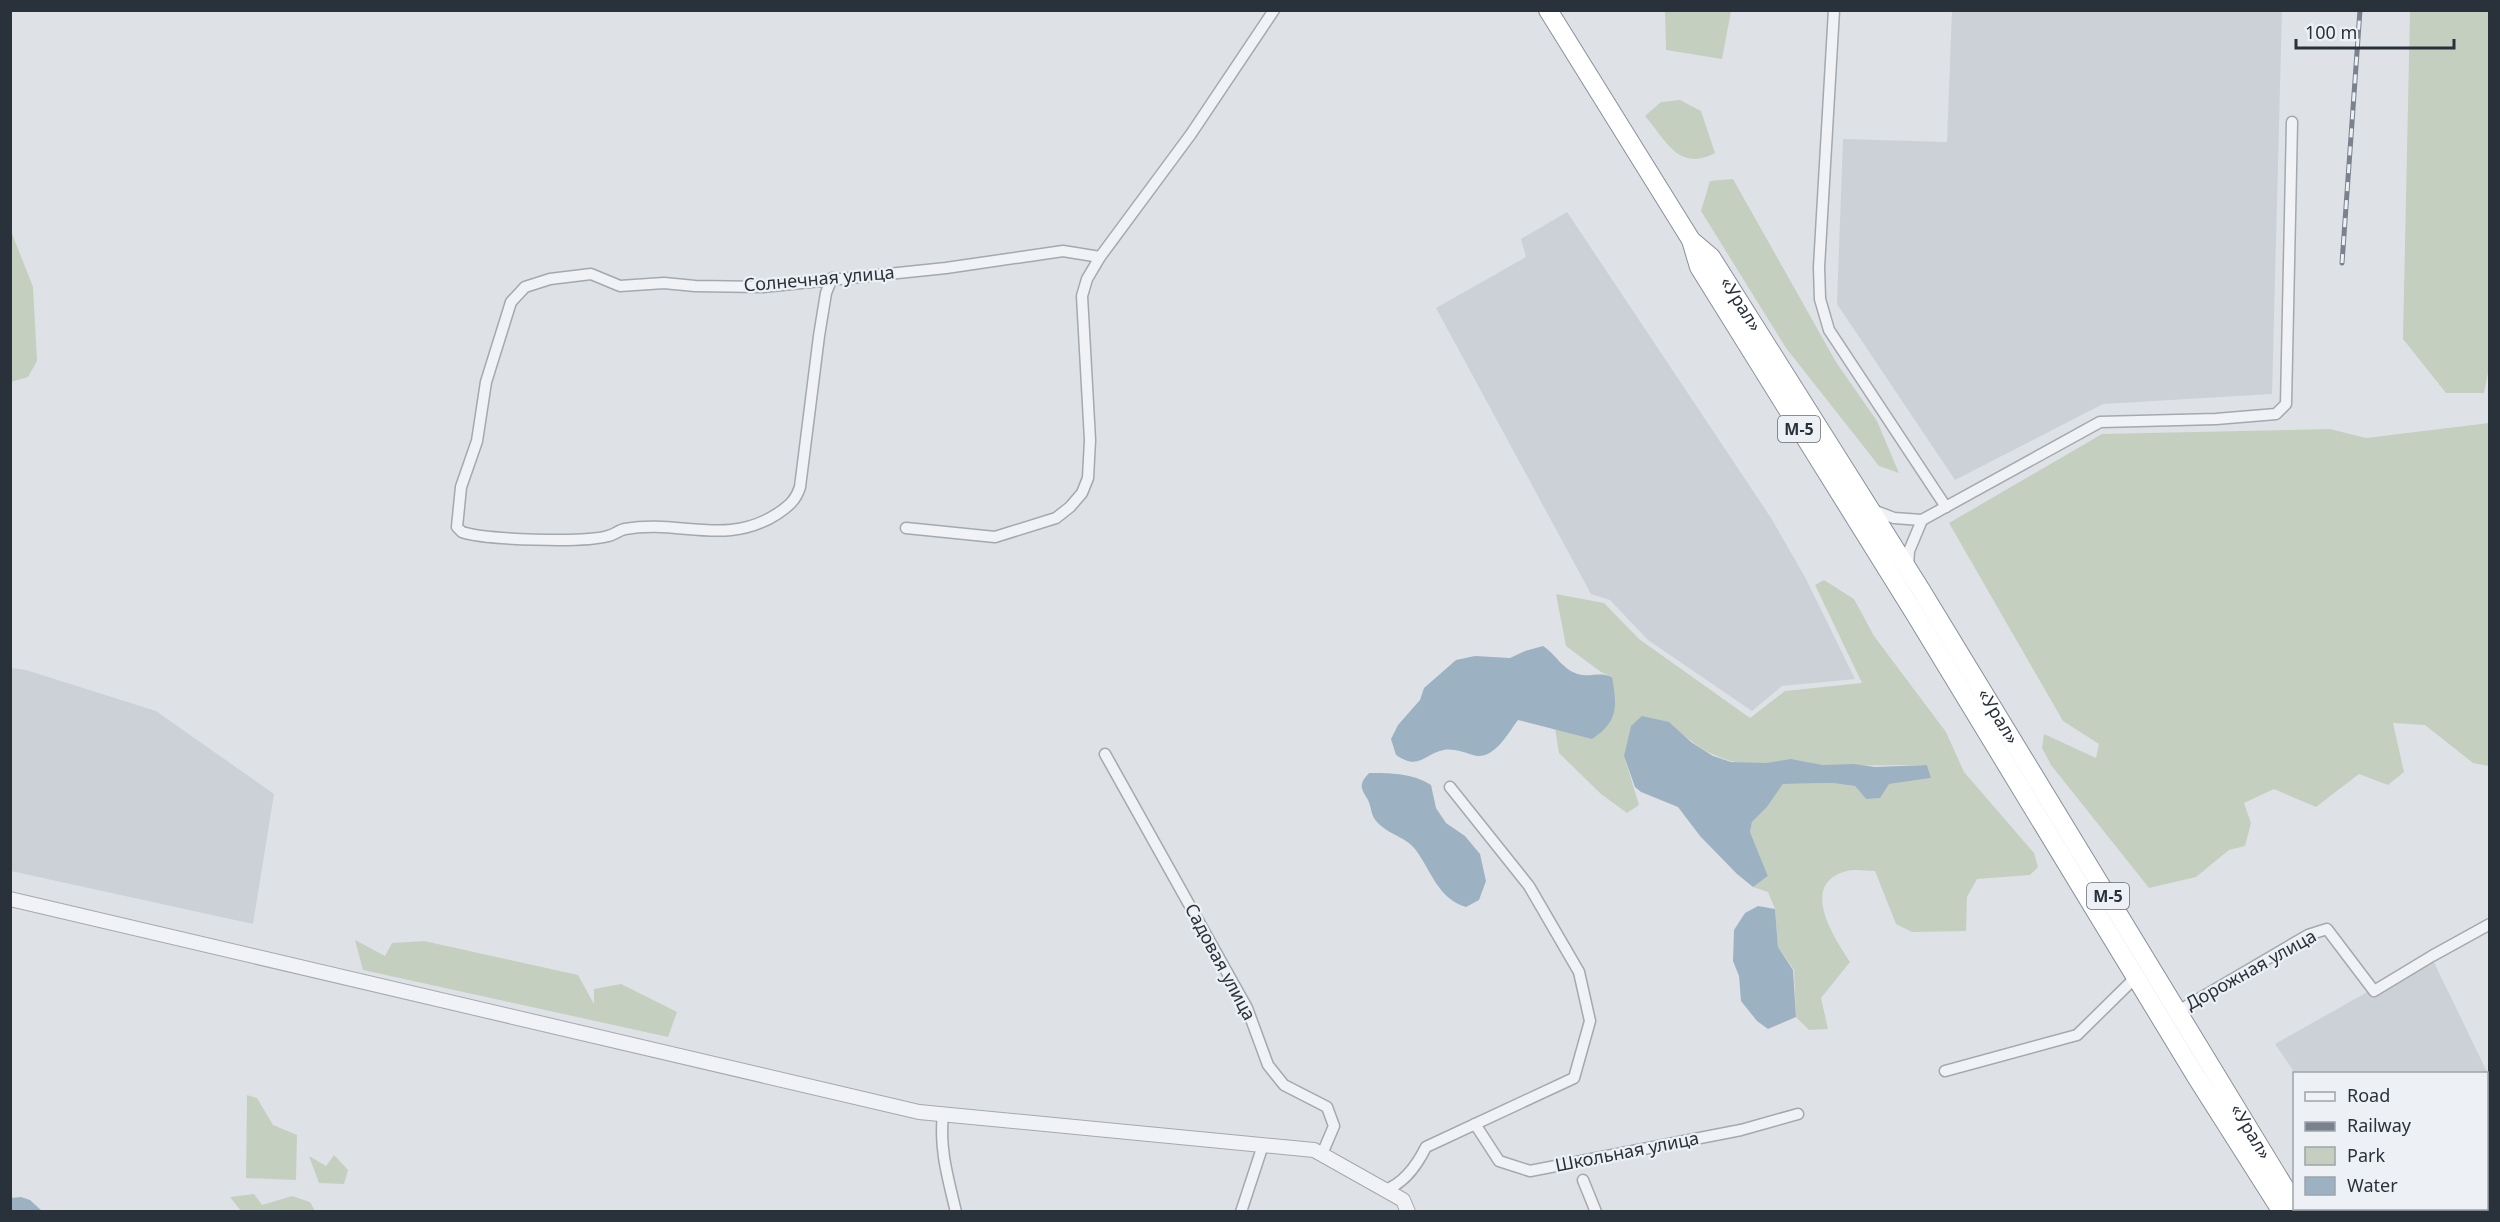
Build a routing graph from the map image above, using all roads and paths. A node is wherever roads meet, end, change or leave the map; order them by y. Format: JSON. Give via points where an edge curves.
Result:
{"nodes":[{"id":1,"x":1274,"y":10,"type":"edge"},
{"id":2,"x":1548,"y":10,"type":"edge"},
{"id":3,"x":1834,"y":10,"type":"edge"},
{"id":4,"x":2292,"y":122,"type":"dead end"},
{"id":5,"x":1691,"y":240,"type":"junction"},
{"id":6,"x":1100,"y":257,"type":"junction"},
{"id":7,"x":832,"y":278,"type":"junction"},
{"id":8,"x":1946,"y":507,"type":"junction"},
{"id":9,"x":1871,"y":510,"type":"junction"},
{"id":10,"x":1922,"y":520,"type":"junction"},
{"id":11,"x":906,"y":528,"type":"dead end"},
{"id":12,"x":1908,"y":570,"type":"junction"},
{"id":13,"x":1105,"y":754,"type":"dead end"},
{"id":14,"x":1450,"y":787,"type":"dead end"},
{"id":15,"x":10,"y":899,"type":"edge"},
{"id":16,"x":2490,"y":924,"type":"edge"},
{"id":17,"x":2136,"y":977,"type":"junction"},
{"id":18,"x":2178,"y":1011,"type":"junction"},
{"id":19,"x":1945,"y":1071,"type":"dead end"},
{"id":20,"x":943,"y":1114,"type":"junction"},
{"id":21,"x":1798,"y":1114,"type":"dead end"},
{"id":22,"x":1475,"y":1124,"type":"junction"},
{"id":23,"x":1263,"y":1145,"type":"junction"},
{"id":24,"x":1322,"y":1154,"type":"junction"},
{"id":25,"x":1583,"y":1180,"type":"dead end"},
{"id":26,"x":1385,"y":1190,"type":"junction"},
{"id":27,"x":2284,"y":1208,"type":"edge"},
{"id":28,"x":956,"y":1212,"type":"edge"},
{"id":29,"x":1241,"y":1212,"type":"edge"},
{"id":30,"x":1408,"y":1212,"type":"edge"},
{"id":31,"x":1596,"y":1212,"type":"edge"}],
"edges":[{"from":1,"to":6,"type":"street","via":[[1191,134]]},
{"from":2,"to":5,"type":"highway","name":"«Урал»","number":"М-5"},
{"from":3,"to":8,"type":"street","via":[[1820,299],[1829,330]]},
{"from":4,"to":8,"type":"street","via":[[2286,404],[2276,414],[2100,422]]},
{"from":5,"to":9,"type":"highway","name":"«Урал»","number":"М-5","via":[[1711,257]]},
{"from":5,"to":17,"type":"highway","name":"«Урал»","number":"М-5","via":[[1699,267]]},
{"from":6,"to":7,"type":"street","name":"Солнечная улица","via":[[1063,251],[946,268]]},
{"from":6,"to":11,"type":"street","via":[[1082,296],[1090,440],[1088,478],[1082,493],[1056,518],[995,537]]},
{"from":7,"to":7,"type":"street","name":"Солнечная улица","via":[[763,287],[664,283],[620,286],[591,274],[550,279],[525,287],[511,302],[486,382],[477,441],[461,487],[457,526],[462,532],[481,536],[577,540],[609,536],[623,529],[720,533],[763,523],[789,506],[800,487],[824,304]]},
{"from":8,"to":10,"type":"street"},
{"from":9,"to":10,"type":"street","via":[[1894,518]]},
{"from":9,"to":12,"type":"highway","name":"«Урал»","number":"М-5"},
{"from":10,"to":12,"type":"street","via":[[1909,551]]},
{"from":12,"to":18,"type":"highway","name":"«Урал»","number":"М-5"},
{"from":13,"to":24,"type":"street","name":"Садовая улица","via":[[1247,1008],[1268,1065],[1284,1085],[1327,1107],[1334,1126]]},
{"from":14,"to":22,"type":"street","via":[[1529,886],[1579,972],[1590,1021],[1574,1078]]},
{"from":15,"to":20,"type":"street","via":[[919,1112]]},
{"from":16,"to":18,"type":"street","name":"Дорожная улица","via":[[2374,991],[2327,929],[2307,935]]},
{"from":17,"to":19,"type":"street","via":[[2077,1035]]},
{"from":17,"to":27,"type":"highway","name":"«Урал»","number":"М-5"},
{"from":18,"to":27,"type":"highway","name":"«Урал»","number":"М-5"},
{"from":20,"to":23,"type":"street"},
{"from":20,"to":28,"type":"street","via":[[943,1160]]},
{"from":21,"to":22,"type":"street","name":"Школьная улица","via":[[1742,1130],[1530,1171],[1499,1161]]},
{"from":22,"to":26,"type":"street","via":[[1426,1147],[1415,1167]]},
{"from":23,"to":24,"type":"street"},
{"from":23,"to":29,"type":"street"},
{"from":24,"to":26,"type":"street"},
{"from":25,"to":31,"type":"street"},
{"from":26,"to":30,"type":"street","via":[[1403,1200]]}]}
